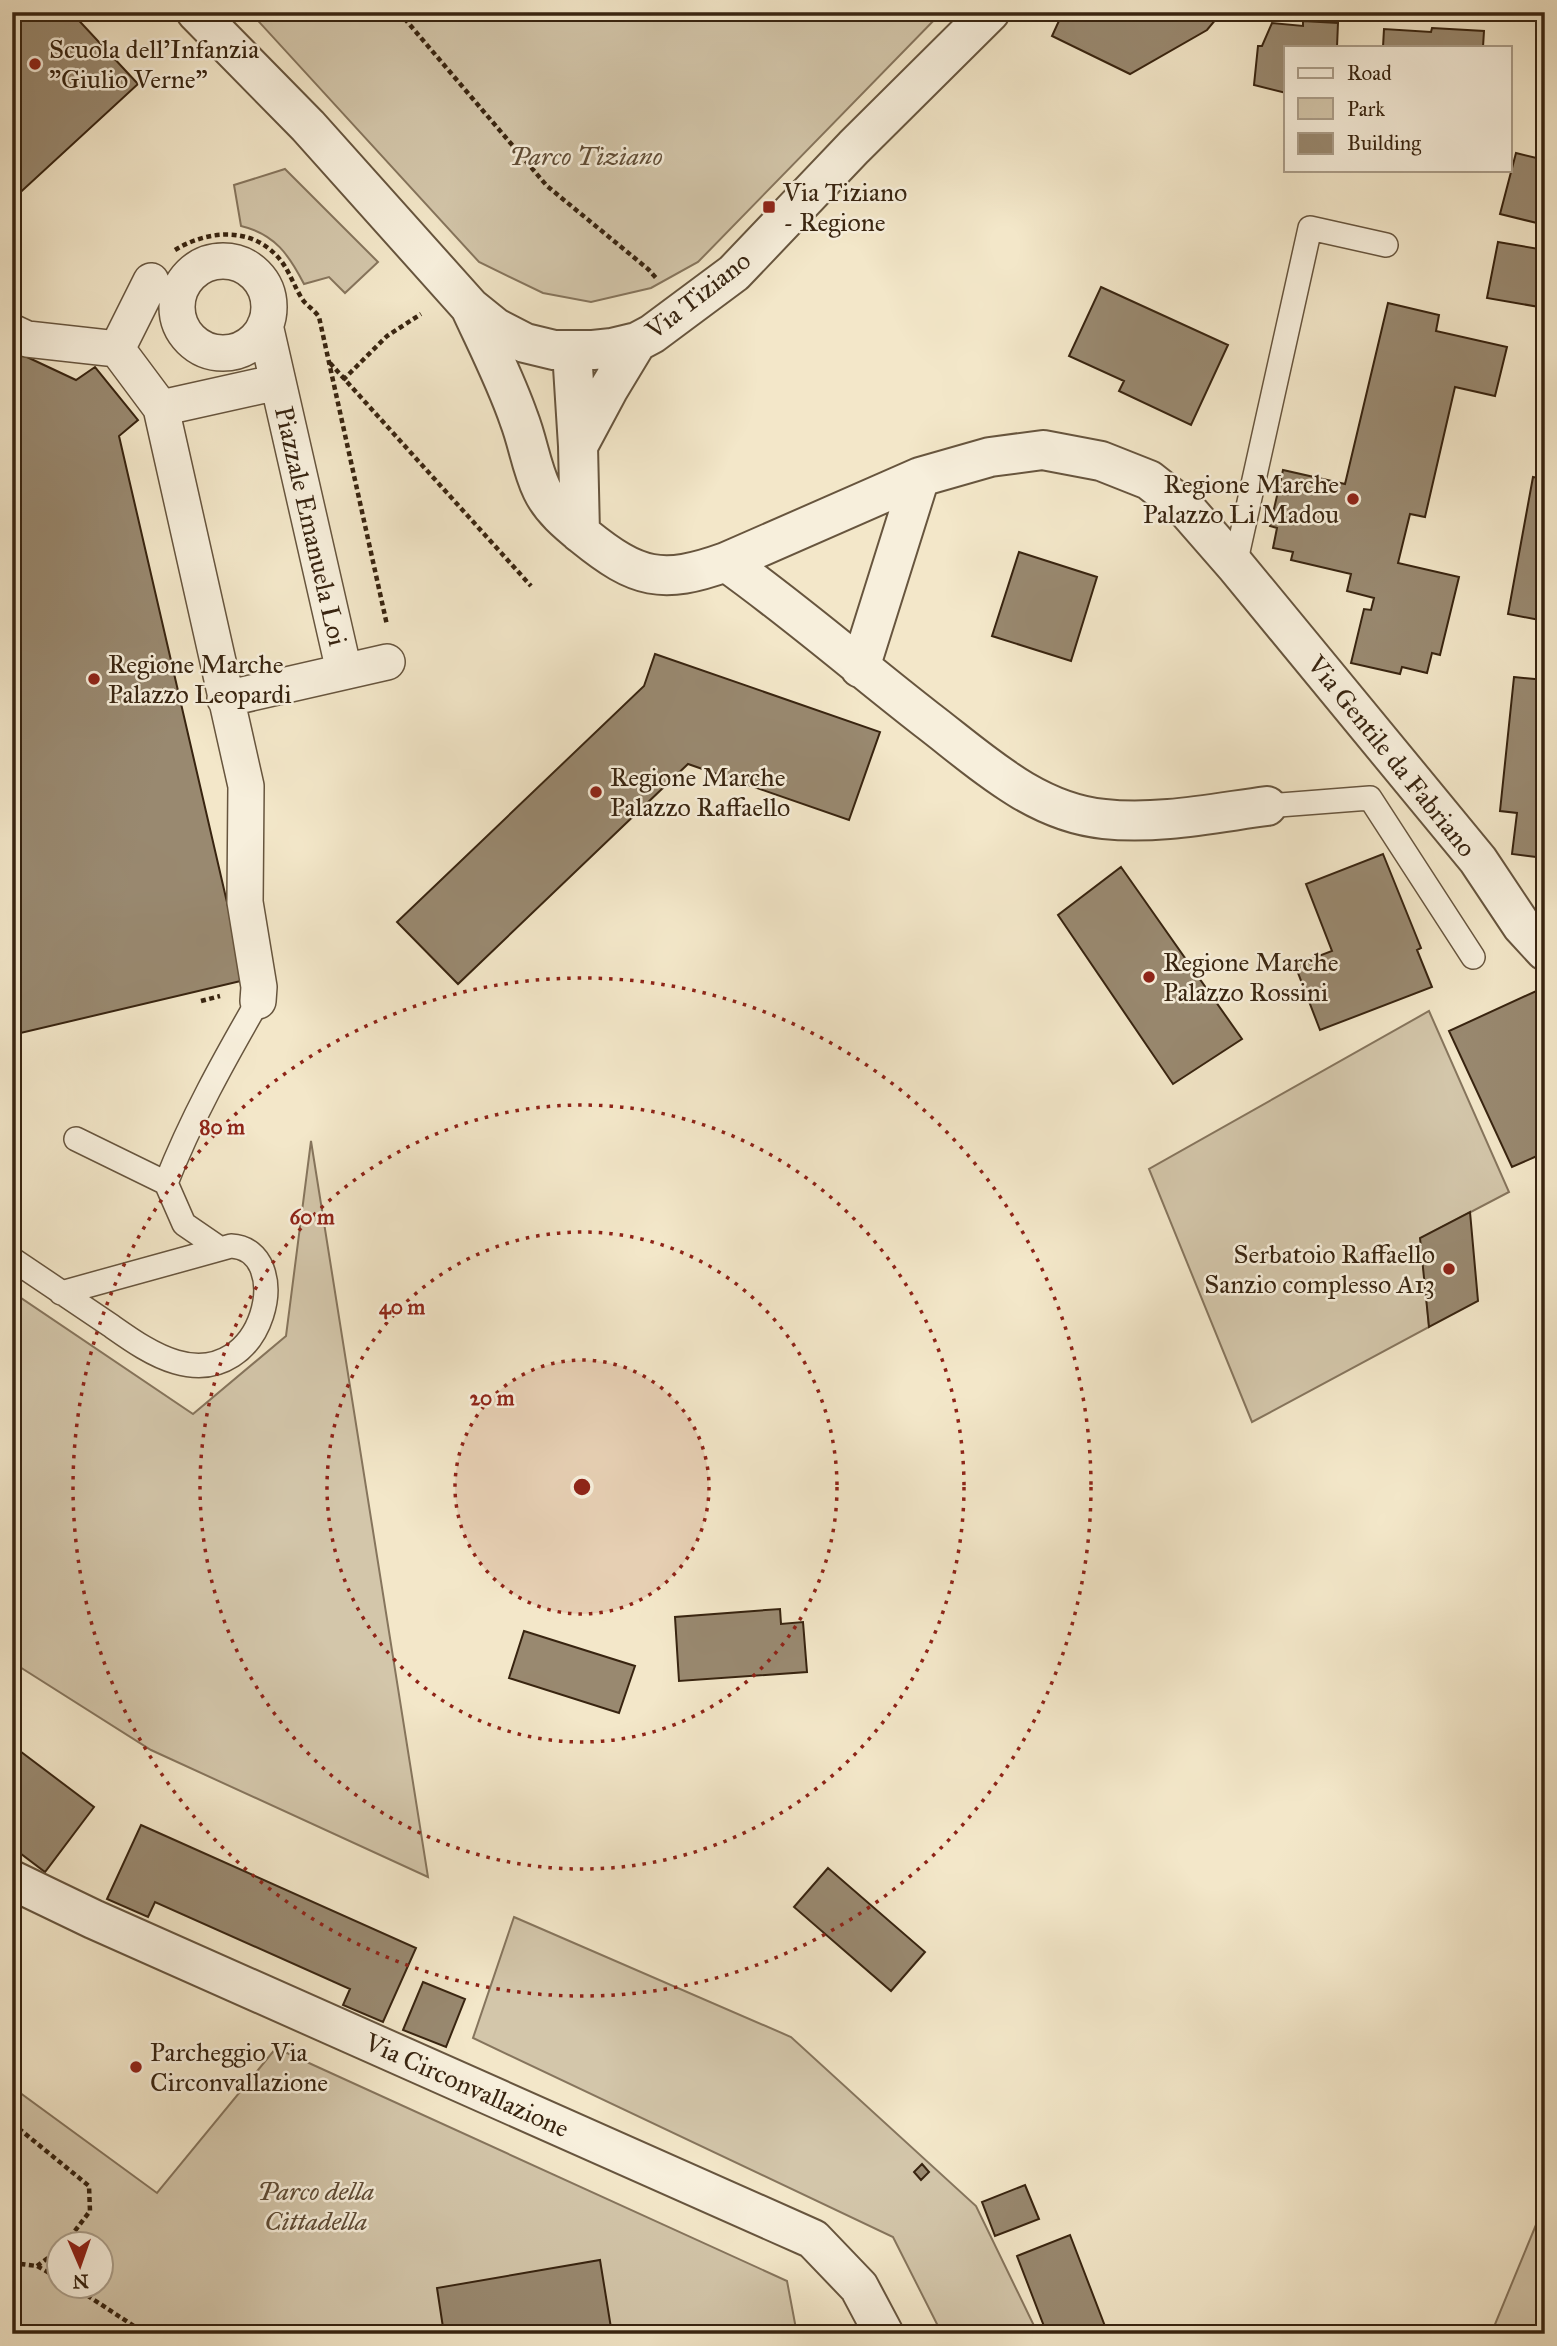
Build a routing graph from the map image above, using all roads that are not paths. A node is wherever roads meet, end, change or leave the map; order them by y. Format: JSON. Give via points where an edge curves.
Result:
{"nodes":[{"id":1,"x":195,"y":12,"type":"edge"},
{"id":2,"x":990,"y":12,"type":"edge"},
{"id":3,"x":1386,"y":245,"type":"dead end"},
{"id":4,"x":464,"y":299,"type":"junction"},
{"id":5,"x":176,"y":308,"type":"junction"},
{"id":6,"x":265,"y":325,"type":"junction"},
{"id":7,"x":20,"y":335,"type":"edge"},
{"id":8,"x":637,"y":342,"type":"junction"},
{"id":9,"x":117,"y":349,"type":"junction"},
{"id":10,"x":563,"y":350,"type":"junction"},
{"id":11,"x":278,"y":382,"type":"junction"},
{"id":12,"x":162,"y":408,"type":"junction"},
{"id":13,"x":519,"y":418,"type":"junction"},
{"id":14,"x":578,"y":446,"type":"junction"},
{"id":15,"x":920,"y":477,"type":"junction"},
{"id":16,"x":580,"y":533,"type":"junction"},
{"id":17,"x":726,"y":562,"type":"junction"},
{"id":18,"x":1235,"y":565,"type":"junction"},
{"id":19,"x":388,"y":649,"type":"road end"},
{"id":20,"x":860,"y":668,"type":"junction"},
{"id":21,"x":344,"y":671,"type":"junction"},
{"id":22,"x":225,"y":699,"type":"junction"},
{"id":23,"x":1267,"y":806,"type":"joint"},
{"id":24,"x":1545,"y":951,"type":"edge"},
{"id":25,"x":1473,"y":957,"type":"dead end"},
{"id":26,"x":258,"y":1001,"type":"joint"},
{"id":27,"x":76,"y":1139,"type":"dead end"},
{"id":28,"x":166,"y":1183,"type":"junction"},
{"id":29,"x":219,"y":1248,"type":"junction"},
{"id":30,"x":12,"y":1259,"type":"edge"},
{"id":31,"x":61,"y":1293,"type":"junction"},
{"id":32,"x":12,"y":1880,"type":"edge"},
{"id":33,"x":884,"y":2334,"type":"edge"}],
"edges":[{"from":1,"to":4,"type":"street","name":"Via Tiziano","via":[[308,126]]},
{"from":2,"to":8,"type":"street","name":"Via Tiziano","via":[[734,272]]},
{"from":3,"to":18,"type":"lane","via":[[1310,228]]},
{"from":4,"to":10,"type":"street","name":"Via Tiziano","via":[[496,328],[525,343]]},
{"from":4,"to":13,"type":"street","name":"Via Gentile da Fabriano"},
{"from":5,"to":6,"type":"street","via":[[188,337],[215,352],[245,348]]},
{"from":5,"to":6,"type":"street","name":"Piazzale Emanuela Loi","via":[[185,280],[209,263],[224,261],[252,270],[262,281],[268,295]]},
{"from":5,"to":9,"type":"street","via":[[146,292]]},
{"from":6,"to":11,"type":"street","name":"Piazzale Emanuela Loi"},
{"from":7,"to":9,"type":"street"},
{"from":8,"to":10,"type":"street","name":"Via Tiziano"},
{"from":8,"to":14,"type":"street"},
{"from":9,"to":12,"type":"street"},
{"from":10,"to":13,"type":"street","via":[[533,379]]},
{"from":10,"to":14,"type":"street"},
{"from":11,"to":12,"type":"street","name":"Piazzale Emanuela Loi"},
{"from":11,"to":21,"type":"street","name":"Piazzale Emanuela Loi"},
{"from":12,"to":22,"type":"street"},
{"from":13,"to":16,"type":"street","name":"Via Gentile da Fabriano","via":[[543,492]]},
{"from":14,"to":16,"type":"street"},
{"from":15,"to":17,"type":"street","name":"Via Gentile da Fabriano"},
{"from":15,"to":18,"type":"street","name":"Via Gentile da Fabriano","via":[[990,457],[1043,450],[1101,461],[1149,480],[1187,510]]},
{"from":15,"to":20,"type":"street"},
{"from":16,"to":17,"type":"street","name":"Via Gentile da Fabriano","via":[[640,572],[680,576]]},
{"from":17,"to":20,"type":"street"},
{"from":18,"to":24,"type":"street","name":"Via Gentile da Fabriano","via":[[1439,811]]},
{"from":19,"to":21,"type":"street","name":"Piazzale Emanuela Loi"},
{"from":20,"to":23,"type":"street","via":[[1000,776],[1051,806],[1127,821]]},
{"from":21,"to":22,"type":"street","name":"Piazzale Emanuela Loi"},
{"from":22,"to":26,"type":"street","via":[[246,786],[244,902]]},
{"from":23,"to":25,"type":"lane","via":[[1370,798]]},
{"from":26,"to":28,"type":"lane","via":[[185,1135]]},
{"from":27,"to":28,"type":"lane"},
{"from":28,"to":29,"type":"lane","via":[[184,1224]]},
{"from":29,"to":31,"type":"lane"},
{"from":29,"to":31,"type":"lane","via":[[249,1250],[261,1269],[266,1300],[250,1339],[219,1362],[199,1366],[174,1362]]},
{"from":30,"to":31,"type":"lane"},
{"from":32,"to":33,"type":"street","name":"Via Circonvallazione","via":[[813,2239],[859,2287]]}]}
